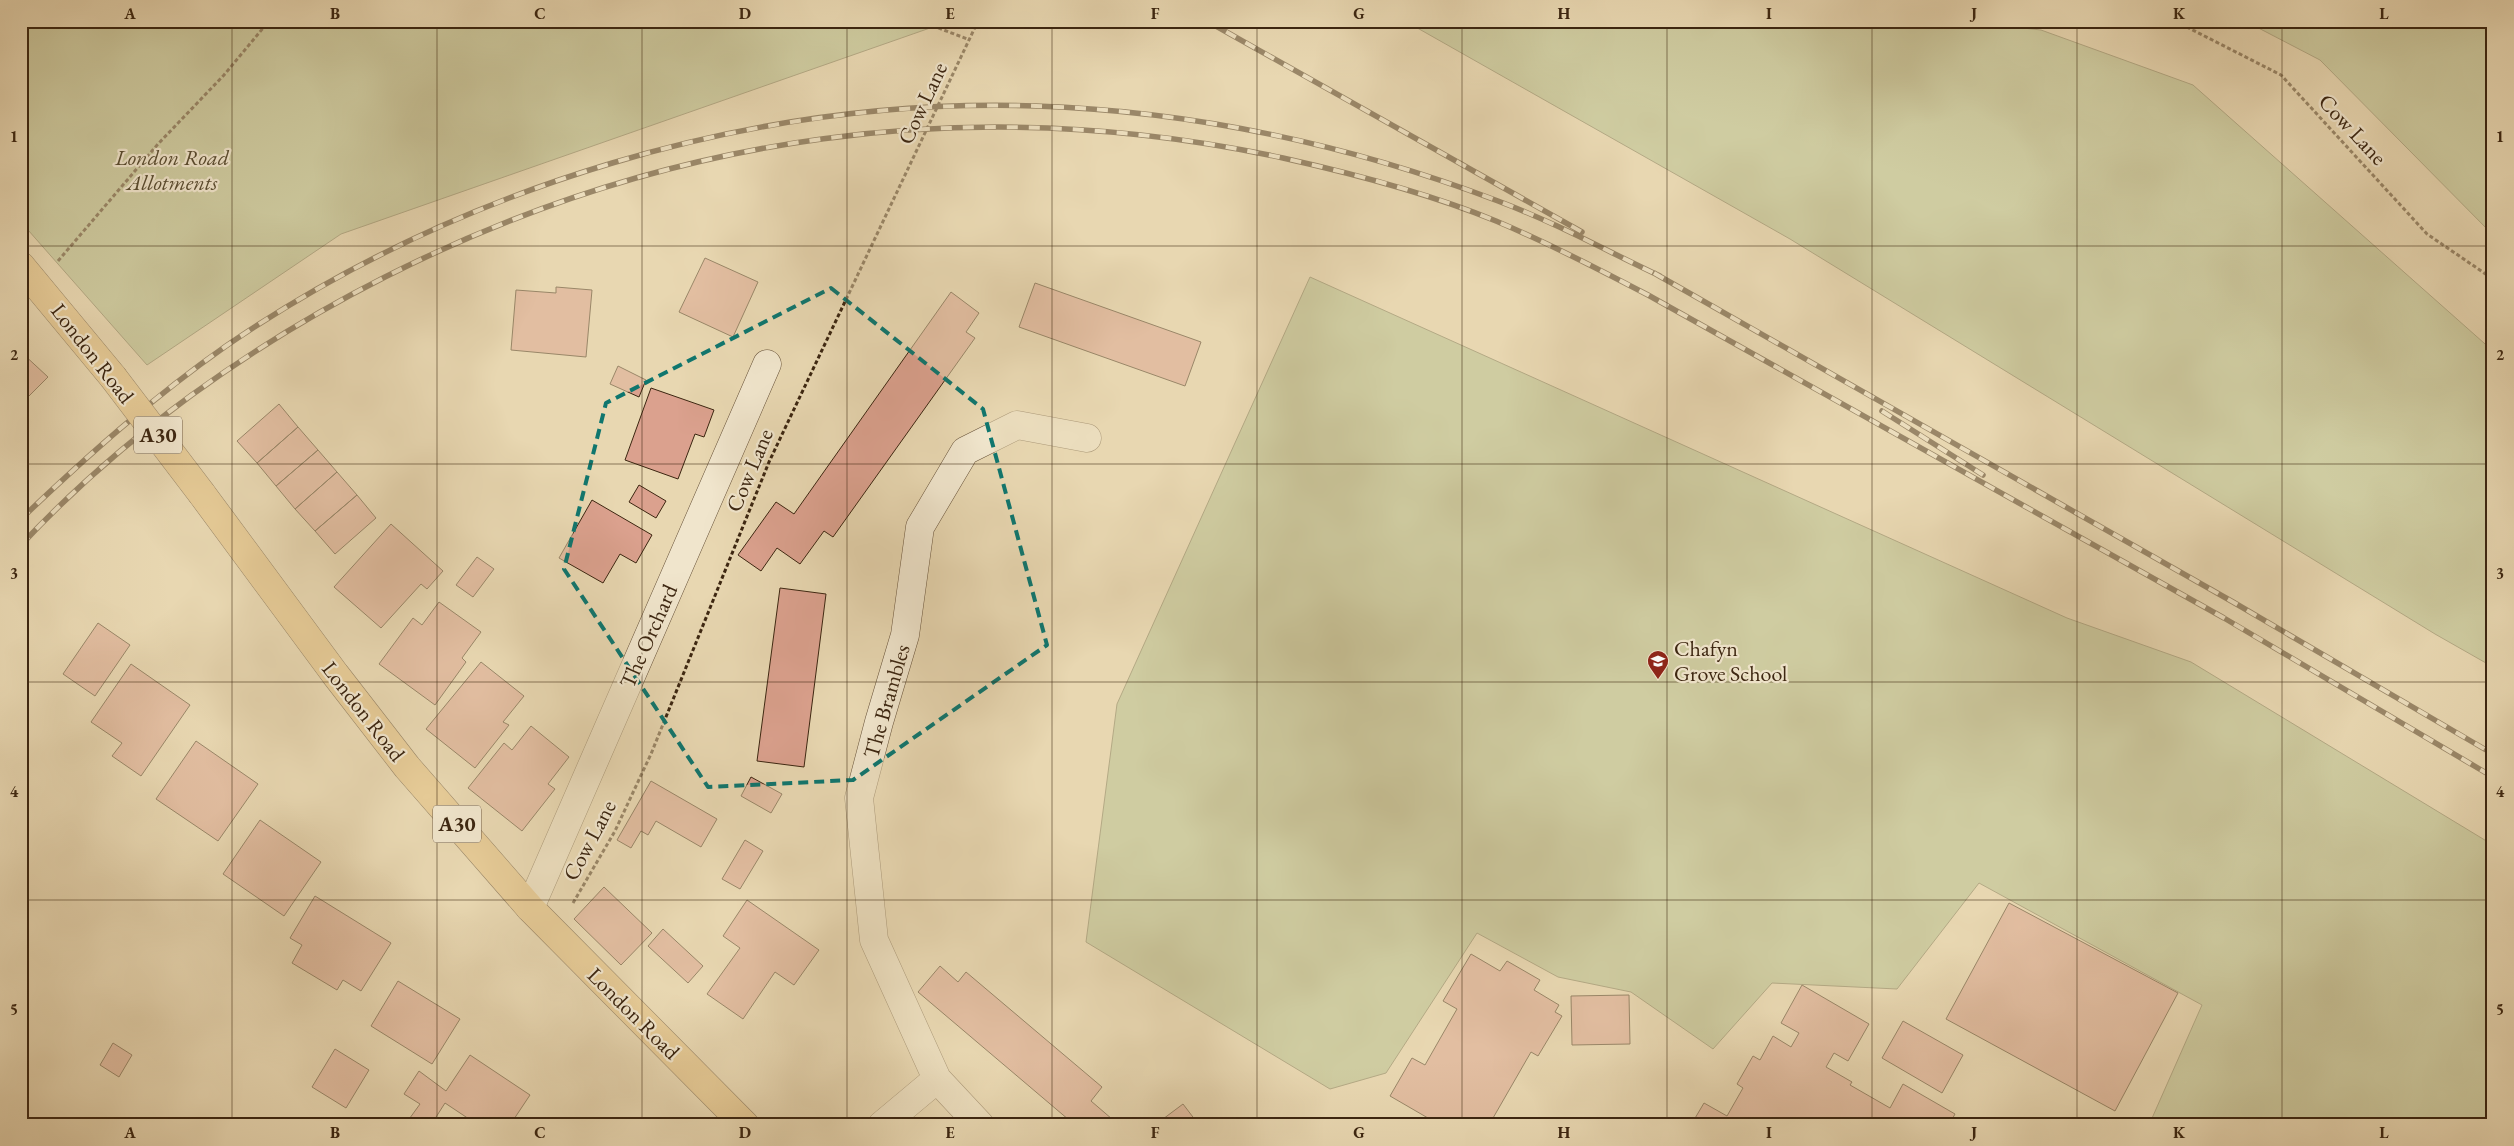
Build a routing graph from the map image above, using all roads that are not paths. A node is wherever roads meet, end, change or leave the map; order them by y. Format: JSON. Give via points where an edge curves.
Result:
{"nodes":[{"id":1,"x":29,"y":274,"type":"edge"},
{"id":2,"x":767,"y":364,"type":"dead end"},
{"id":3,"x":1087,"y":438,"type":"dead end"},
{"id":4,"x":530,"y":908,"type":"junction"},
{"id":5,"x":937,"y":1079,"type":"junction"},
{"id":6,"x":745,"y":1125,"type":"edge"},
{"id":7,"x":882,"y":1125,"type":"edge"},
{"id":8,"x":980,"y":1125,"type":"edge"}],
"edges":[{"from":1,"to":4,"type":"highway","name":"London Road","number":"A30","bridge":true,"via":[[113,377],[408,767]]},
{"from":2,"to":4,"type":"street","name":"The Orchard"},
{"from":3,"to":5,"type":"street","name":"The Brambles","via":[[1017,425],[965,451],[920,527],[906,635],[859,798],[874,940]]},
{"from":4,"to":6,"type":"highway","name":"London Road","number":"A30"},
{"from":5,"to":7,"type":"street"},
{"from":5,"to":8,"type":"street","name":"The Brambles"}]}
